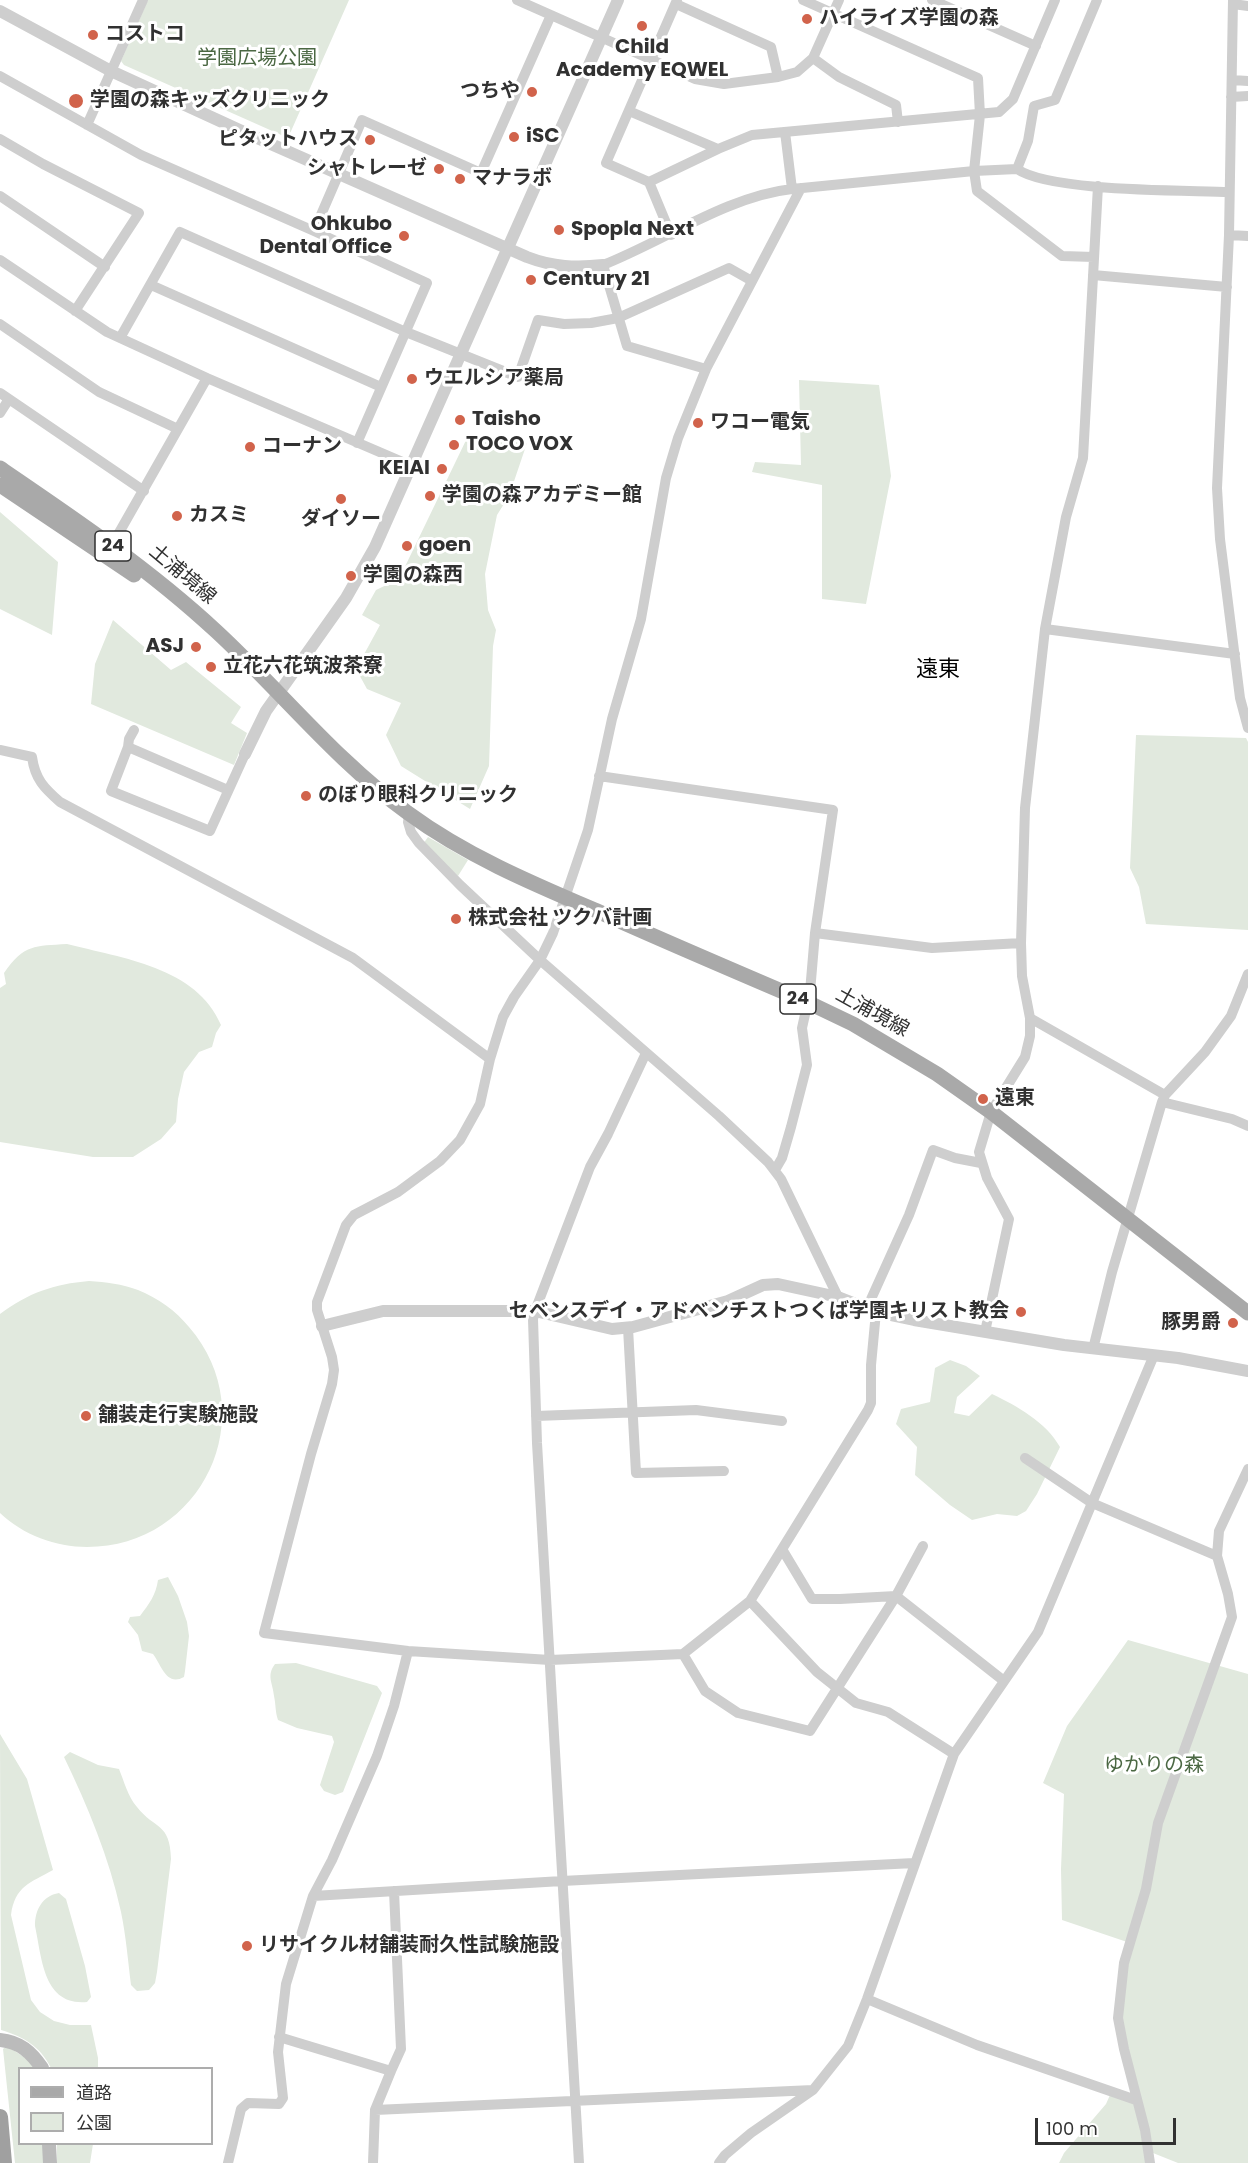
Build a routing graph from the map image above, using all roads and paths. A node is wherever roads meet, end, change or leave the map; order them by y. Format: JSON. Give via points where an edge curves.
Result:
{"nodes":[{"id":1,"x":143,"y":0,"type":"edge"},
{"id":2,"x":517,"y":0,"type":"edge"},
{"id":3,"x":618,"y":0,"type":"edge"},
{"id":4,"x":803,"y":0,"type":"edge"},
{"id":5,"x":839,"y":0,"type":"edge"},
{"id":6,"x":932,"y":0,"type":"edge"},
{"id":7,"x":1055,"y":0,"type":"edge"},
{"id":8,"x":1097,"y":0,"type":"edge"},
{"id":9,"x":677,"y":2,"type":"edge"},
{"id":10,"x":1233,"y":2,"type":"edge"},
{"id":11,"x":1248,"y":6,"type":"edge"},
{"id":12,"x":0,"y":11,"type":"edge"},
{"id":13,"x":833,"y":14,"type":"junction"},
{"id":14,"x":551,"y":15,"type":"junction"},
{"id":15,"x":602,"y":38,"type":"junction"},
{"id":16,"x":1036,"y":46,"type":"junction"},
{"id":17,"x":813,"y":58,"type":"junction"},
{"id":18,"x":651,"y":59,"type":"junction"},
{"id":19,"x":111,"y":71,"type":"junction"},
{"id":20,"x":0,"y":76,"type":"edge"},
{"id":21,"x":778,"y":77,"type":"junction"},
{"id":22,"x":1232,"y":80,"type":"junction"},
{"id":23,"x":1248,"y":81,"type":"edge"},
{"id":24,"x":1248,"y":96,"type":"edge"},
{"id":25,"x":1231,"y":97,"type":"junction"},
{"id":26,"x":629,"y":111,"type":"junction"},
{"id":27,"x":980,"y":115,"type":"junction"},
{"id":28,"x":898,"y":122,"type":"junction"},
{"id":29,"x":87,"y":124,"type":"junction"},
{"id":30,"x":785,"y":132,"type":"junction"},
{"id":31,"x":0,"y":139,"type":"edge"},
{"id":32,"x":718,"y":149,"type":"junction"},
{"id":33,"x":1017,"y":170,"type":"junction"},
{"id":34,"x":974,"y":171,"type":"junction"},
{"id":35,"x":340,"y":174,"type":"junction"},
{"id":36,"x":650,"y":182,"type":"junction"},
{"id":37,"x":1098,"y":186,"type":"junction"},
{"id":38,"x":796,"y":189,"type":"junction"},
{"id":39,"x":1229,"y":192,"type":"junction"},
{"id":40,"x":0,"y":196,"type":"edge"},
{"id":41,"x":314,"y":231,"type":"junction"},
{"id":42,"x":670,"y":235,"type":"junction"},
{"id":43,"x":1229,"y":235,"type":"junction"},
{"id":44,"x":1248,"y":236,"type":"edge"},
{"id":45,"x":508,"y":248,"type":"junction"},
{"id":46,"x":1094,"y":257,"type":"junction"},
{"id":47,"x":0,"y":260,"type":"edge"},
{"id":48,"x":603,"y":265,"type":"junction"},
{"id":49,"x":105,"y":267,"type":"junction"},
{"id":50,"x":1093,"y":275,"type":"junction"},
{"id":51,"x":752,"y":280,"type":"junction"},
{"id":52,"x":150,"y":285,"type":"junction"},
{"id":53,"x":1227,"y":287,"type":"junction"},
{"id":54,"x":75,"y":311,"type":"junction"},
{"id":55,"x":618,"y":318,"type":"junction"},
{"id":56,"x":0,"y":324,"type":"edge"},
{"id":57,"x":406,"y":332,"type":"junction"},
{"id":58,"x":120,"y":338,"type":"junction"},
{"id":59,"x":461,"y":354,"type":"junction"},
{"id":60,"x":706,"y":369,"type":"junction"},
{"id":61,"x":207,"y":378,"type":"junction"},
{"id":62,"x":381,"y":387,"type":"junction"},
{"id":63,"x":5,"y":396,"type":"edge"},
{"id":64,"x":0,"y":413,"type":"edge"},
{"id":65,"x":178,"y":429,"type":"junction"},
{"id":66,"x":357,"y":443,"type":"junction"},
{"id":67,"x":412,"y":466,"type":"junction"},
{"id":68,"x":0,"y":468,"type":"edge"},
{"id":69,"x":0,"y":485,"type":"edge"},
{"id":70,"x":144,"y":491,"type":"junction"},
{"id":71,"x":112,"y":546,"type":"junction"},
{"id":72,"x":1044,"y":628,"type":"junction"},
{"id":73,"x":218,"y":633,"type":"junction"},
{"id":74,"x":1235,"y":654,"type":"junction"},
{"id":75,"x":279,"y":692,"type":"junction"},
{"id":76,"x":1248,"y":728,"type":"edge"},
{"id":77,"x":134,"y":730,"type":"dead end"},
{"id":78,"x":128,"y":747,"type":"junction"},
{"id":79,"x":0,"y":750,"type":"edge"},
{"id":80,"x":244,"y":754,"type":"joint"},
{"id":81,"x":599,"y":776,"type":"junction"},
{"id":82,"x":228,"y":790,"type":"junction"},
{"id":83,"x":409,"y":814,"type":"junction"},
{"id":84,"x":566,"y":898,"type":"junction"},
{"id":85,"x":815,"y":933,"type":"junction"},
{"id":86,"x":1021,"y":943,"type":"junction"},
{"id":87,"x":540,"y":960,"type":"junction"},
{"id":88,"x":1248,"y":974,"type":"edge"},
{"id":89,"x":807,"y":1002,"type":"junction"},
{"id":90,"x":1030,"y":1018,"type":"junction"},
{"id":91,"x":646,"y":1053,"type":"junction"},
{"id":92,"x":490,"y":1059,"type":"junction"},
{"id":93,"x":1163,"y":1098,"type":"junction"},
{"id":94,"x":991,"y":1112,"type":"junction"},
{"id":95,"x":1248,"y":1126,"type":"edge"},
{"id":96,"x":981,"y":1163,"type":"junction"},
{"id":97,"x":775,"y":1170,"type":"junction"},
{"id":98,"x":1128,"y":1219,"type":"junction"},
{"id":99,"x":838,"y":1297,"type":"junction"},
{"id":100,"x":872,"y":1310,"type":"junction"},
{"id":101,"x":535,"y":1311,"type":"junction"},
{"id":102,"x":1248,"y":1313,"type":"edge"},
{"id":103,"x":322,"y":1326,"type":"junction"},
{"id":104,"x":627,"y":1328,"type":"junction"},
{"id":105,"x":985,"y":1332,"type":"junction"},
{"id":106,"x":1093,"y":1349,"type":"junction"},
{"id":107,"x":1154,"y":1355,"type":"junction"},
{"id":108,"x":1247,"y":1368,"type":"edge"},
{"id":109,"x":632,"y":1412,"type":"junction"},
{"id":110,"x":536,"y":1416,"type":"junction"},
{"id":111,"x":782,"y":1421,"type":"dead end"},
{"id":112,"x":1025,"y":1458,"type":"dead end"},
{"id":113,"x":1248,"y":1469,"type":"edge"},
{"id":114,"x":724,"y":1471,"type":"dead end"},
{"id":115,"x":1092,"y":1503,"type":"junction"},
{"id":116,"x":923,"y":1546,"type":"dead end"},
{"id":117,"x":782,"y":1549,"type":"junction"},
{"id":118,"x":1217,"y":1556,"type":"junction"},
{"id":119,"x":896,"y":1596,"type":"junction"},
{"id":120,"x":750,"y":1601,"type":"junction"},
{"id":121,"x":408,"y":1651,"type":"junction"},
{"id":122,"x":683,"y":1654,"type":"junction"},
{"id":123,"x":550,"y":1660,"type":"junction"},
{"id":124,"x":1004,"y":1681,"type":"junction"},
{"id":125,"x":838,"y":1689,"type":"junction"},
{"id":126,"x":954,"y":1754,"type":"junction"},
{"id":127,"x":914,"y":1863,"type":"junction"},
{"id":128,"x":562,"y":1881,"type":"junction"},
{"id":129,"x":394,"y":1891,"type":"junction"},
{"id":130,"x":313,"y":1896,"type":"junction"},
{"id":131,"x":867,"y":1999,"type":"junction"},
{"id":132,"x":279,"y":2037,"type":"junction"},
{"id":133,"x":0,"y":2040,"type":"edge"},
{"id":134,"x":41,"y":2067,"type":"edge"},
{"id":135,"x":391,"y":2072,"type":"junction"},
{"id":136,"x":813,"y":2090,"type":"junction"},
{"id":137,"x":1136,"y":2100,"type":"junction"},
{"id":138,"x":575,"y":2102,"type":"junction"},
{"id":139,"x":375,"y":2110,"type":"junction"},
{"id":140,"x":0,"y":2117,"type":"edge"},
{"id":141,"x":49,"y":2145,"type":"edge"},
{"id":142,"x":4,"y":2163,"type":"edge"},
{"id":143,"x":50,"y":2163,"type":"edge"},
{"id":144,"x":228,"y":2163,"type":"edge"},
{"id":145,"x":373,"y":2163,"type":"edge"},
{"id":146,"x":579,"y":2163,"type":"edge"},
{"id":147,"x":719,"y":2163,"type":"edge"},
{"id":148,"x":1150,"y":2163,"type":"edge"}],
"edges":[{"from":1,"to":19,"type":"street"},
{"from":2,"to":14,"type":"street"},
{"from":3,"to":15,"type":"street"},
{"from":4,"to":13,"type":"street"},
{"from":5,"to":13,"type":"street"},
{"from":6,"to":16,"type":"street"},
{"from":7,"to":16,"type":"street"},
{"from":8,"to":33,"type":"street","via":[[1055,100],[1035,106]]},
{"from":9,"to":18,"type":"street"},
{"from":9,"to":21,"type":"street","via":[[771,47]]},
{"from":10,"to":11,"type":"street"},
{"from":10,"to":22,"type":"street"},
{"from":12,"to":19,"type":"street"},
{"from":13,"to":17,"type":"street"},
{"from":13,"to":27,"type":"street","via":[[978,78]]},
{"from":14,"to":15,"type":"street"},
{"from":14,"to":35,"type":"street","via":[[481,172],[362,120]]},
{"from":15,"to":18,"type":"street"},
{"from":15,"to":45,"type":"street"},
{"from":16,"to":27,"type":"street","via":[[1013,99],[999,112]]},
{"from":17,"to":21,"type":"street","via":[[797,72]]},
{"from":17,"to":28,"type":"street","via":[[838,77],[896,105]]},
{"from":18,"to":21,"type":"street","via":[[713,83]]},
{"from":18,"to":26,"type":"street"},
{"from":19,"to":29,"type":"street"},
{"from":19,"to":35,"type":"street"},
{"from":20,"to":29,"type":"street"},
{"from":22,"to":23,"type":"street"},
{"from":22,"to":25,"type":"street"},
{"from":24,"to":25,"type":"street"},
{"from":25,"to":39,"type":"street"},
{"from":26,"to":32,"type":"street"},
{"from":26,"to":36,"type":"street","via":[[606,163]]},
{"from":27,"to":28,"type":"street"},
{"from":27,"to":34,"type":"street"},
{"from":28,"to":30,"type":"street"},
{"from":29,"to":41,"type":"street","via":[[141,155]]},
{"from":30,"to":32,"type":"street","via":[[752,135]]},
{"from":30,"to":38,"type":"street"},
{"from":31,"to":49,"type":"street","via":[[139,213]]},
{"from":32,"to":36,"type":"street"},
{"from":33,"to":34,"type":"street"},
{"from":33,"to":37,"type":"street","via":[[1059,182]]},
{"from":34,"to":38,"type":"street"},
{"from":34,"to":46,"type":"street","via":[[977,191],[1062,256]]},
{"from":35,"to":41,"type":"street"},
{"from":35,"to":45,"type":"street"},
{"from":36,"to":42,"type":"street"},
{"from":37,"to":39,"type":"street"},
{"from":37,"to":46,"type":"street"},
{"from":38,"to":42,"type":"street","via":[[744,200]]},
{"from":38,"to":51,"type":"street"},
{"from":39,"to":43,"type":"street"},
{"from":40,"to":49,"type":"street"},
{"from":41,"to":57,"type":"street","via":[[427,284]]},
{"from":42,"to":48,"type":"street"},
{"from":43,"to":44,"type":"street"},
{"from":43,"to":53,"type":"street"},
{"from":45,"to":48,"type":"street","via":[[549,264],[580,268]]},
{"from":45,"to":59,"type":"street"},
{"from":46,"to":50,"type":"street"},
{"from":47,"to":54,"type":"street"},
{"from":48,"to":55,"type":"street"},
{"from":49,"to":54,"type":"street"},
{"from":50,"to":53,"type":"street"},
{"from":50,"to":72,"type":"street","via":[[1083,458],[1066,517]]},
{"from":51,"to":55,"type":"street","via":[[729,268]]},
{"from":51,"to":60,"type":"street"},
{"from":52,"to":57,"type":"street","via":[[180,232]]},
{"from":52,"to":58,"type":"street"},
{"from":52,"to":62,"type":"street"},
{"from":53,"to":74,"type":"street","via":[[1217,488]]},
{"from":54,"to":58,"type":"street"},
{"from":55,"to":59,"type":"street","via":[[564,324],[538,320],[518,377]]},
{"from":55,"to":60,"type":"street","via":[[627,346]]},
{"from":56,"to":65,"type":"street","via":[[99,392]]},
{"from":57,"to":59,"type":"street"},
{"from":57,"to":62,"type":"street"},
{"from":58,"to":61,"type":"street"},
{"from":59,"to":67,"type":"street"},
{"from":60,"to":81,"type":"street","via":[[666,478],[641,619]]},
{"from":61,"to":65,"type":"street"},
{"from":61,"to":66,"type":"street"},
{"from":62,"to":66,"type":"street"},
{"from":63,"to":64,"type":"street"},
{"from":63,"to":70,"type":"street"},
{"from":65,"to":70,"type":"street"},
{"from":66,"to":67,"type":"street"},
{"from":67,"to":75,"type":"street","via":[[358,578]]},
{"from":68,"to":71,"type":"main road","name":"土浦境線","number":"24"},
{"from":69,"to":73,"type":"main road","name":"土浦境線","number":"24","via":[[125,568],[177,609]]},
{"from":70,"to":71,"type":"street"},
{"from":71,"to":73,"type":"main road","name":"土浦境線","number":"24","via":[[183,600]]},
{"from":72,"to":74,"type":"street"},
{"from":72,"to":86,"type":"street","via":[[1025,808]]},
{"from":73,"to":75,"type":"main road","name":"土浦境線","number":"24"},
{"from":74,"to":76,"type":"street"},
{"from":75,"to":80,"type":"street"},
{"from":75,"to":83,"type":"main road","name":"土浦境線","number":"24","via":[[319,737]]},
{"from":77,"to":78,"type":"street"},
{"from":78,"to":82,"type":"street"},
{"from":78,"to":82,"type":"street","via":[[111,791],[210,831]]},
{"from":79,"to":92,"type":"street","via":[[32,758],[34,772],[60,802],[353,958]]},
{"from":80,"to":82,"type":"street"},
{"from":81,"to":84,"type":"street","via":[[588,830]]},
{"from":81,"to":85,"type":"street","via":[[833,810]]},
{"from":83,"to":84,"type":"main road","name":"土浦境線","number":"24","via":[[477,856]]},
{"from":83,"to":87,"type":"street","via":[[411,832],[419,843]]},
{"from":84,"to":87,"type":"street"},
{"from":84,"to":89,"type":"main road","name":"土浦境線","number":"24"},
{"from":85,"to":86,"type":"street","via":[[932,948]]},
{"from":85,"to":89,"type":"street"},
{"from":86,"to":90,"type":"street"},
{"from":87,"to":91,"type":"street"},
{"from":87,"to":92,"type":"street","via":[[503,1017]]},
{"from":88,"to":93,"type":"street","via":[[1231,1016]]},
{"from":89,"to":94,"type":"main road","name":"土浦境線","number":"24","via":[[895,1049]]},
{"from":89,"to":97,"type":"street","via":[[802,1028],[807,1065],[782,1158]]},
{"from":90,"to":93,"type":"street"},
{"from":90,"to":94,"type":"street","via":[[1025,1057]]},
{"from":91,"to":97,"type":"street"},
{"from":91,"to":101,"type":"street","via":[[590,1167]]},
{"from":92,"to":103,"type":"street","via":[[480,1104],[460,1140],[418,1178],[354,1215],[346,1224],[318,1294]]},
{"from":93,"to":95,"type":"street"},
{"from":93,"to":98,"type":"street"},
{"from":94,"to":96,"type":"street","via":[[979,1152]]},
{"from":94,"to":98,"type":"main road","name":"土浦境線","number":"24"},
{"from":96,"to":100,"type":"street","via":[[933,1150]]},
{"from":96,"to":105,"type":"street","via":[[1009,1219]]},
{"from":97,"to":99,"type":"street"},
{"from":98,"to":102,"type":"main road","name":"土浦境線","number":"24"},
{"from":98,"to":106,"type":"street"},
{"from":99,"to":100,"type":"street"},
{"from":99,"to":104,"type":"street","via":[[778,1284],[762,1285],[721,1303]]},
{"from":100,"to":105,"type":"street"},
{"from":100,"to":117,"type":"street","via":[[871,1403]]},
{"from":101,"to":103,"type":"street","via":[[383,1311]]},
{"from":101,"to":104,"type":"street","via":[[612,1329]]},
{"from":101,"to":110,"type":"street"},
{"from":103,"to":121,"type":"street","via":[[332,1357],[332,1384],[264,1633]]},
{"from":104,"to":109,"type":"street"},
{"from":105,"to":106,"type":"street"},
{"from":106,"to":107,"type":"street"},
{"from":107,"to":108,"type":"street"},
{"from":107,"to":115,"type":"street"},
{"from":109,"to":110,"type":"street"},
{"from":109,"to":111,"type":"street","via":[[696,1410]]},
{"from":109,"to":114,"type":"street","via":[[636,1473]]},
{"from":110,"to":123,"type":"street"},
{"from":112,"to":115,"type":"street"},
{"from":113,"to":118,"type":"street","via":[[1220,1531]]},
{"from":115,"to":118,"type":"street"},
{"from":115,"to":124,"type":"street","via":[[1038,1632]]},
{"from":116,"to":119,"type":"street"},
{"from":117,"to":119,"type":"street","via":[[812,1599]]},
{"from":117,"to":120,"type":"street"},
{"from":118,"to":137,"type":"street","via":[[1232,1617],[1158,1822],[1146,1889],[1124,1963],[1118,2018]]},
{"from":119,"to":124,"type":"street"},
{"from":119,"to":125,"type":"street"},
{"from":120,"to":122,"type":"street"},
{"from":120,"to":125,"type":"street"},
{"from":121,"to":123,"type":"street"},
{"from":121,"to":130,"type":"street","via":[[377,1756]]},
{"from":122,"to":123,"type":"street"},
{"from":122,"to":125,"type":"street","via":[[705,1691],[738,1713],[810,1731]]},
{"from":123,"to":128,"type":"street"},
{"from":124,"to":126,"type":"street"},
{"from":125,"to":126,"type":"street","via":[[856,1703],[902,1719]]},
{"from":126,"to":127,"type":"street"},
{"from":127,"to":128,"type":"street"},
{"from":127,"to":131,"type":"street"},
{"from":128,"to":129,"type":"street"},
{"from":128,"to":138,"type":"street"},
{"from":129,"to":130,"type":"street"},
{"from":129,"to":135,"type":"street","via":[[401,2049]]},
{"from":130,"to":132,"type":"street","via":[[285,1984]]},
{"from":131,"to":136,"type":"street","via":[[848,2046]]},
{"from":131,"to":137,"type":"street","via":[[977,2045]]},
{"from":132,"to":135,"type":"street"},
{"from":132,"to":144,"type":"street","via":[[283,2098],[279,2104],[248,2103],[241,2109]]},
{"from":133,"to":134,"type":"main road","via":[[24,2047]]},
{"from":135,"to":139,"type":"street"},
{"from":136,"to":138,"type":"street"},
{"from":136,"to":147,"type":"street","via":[[751,2133]]},
{"from":137,"to":148,"type":"street"},
{"from":138,"to":139,"type":"street"},
{"from":138,"to":146,"type":"street"},
{"from":139,"to":145,"type":"street"},
{"from":140,"to":142,"type":"highway"},
{"from":141,"to":143,"type":"main road"}]}
